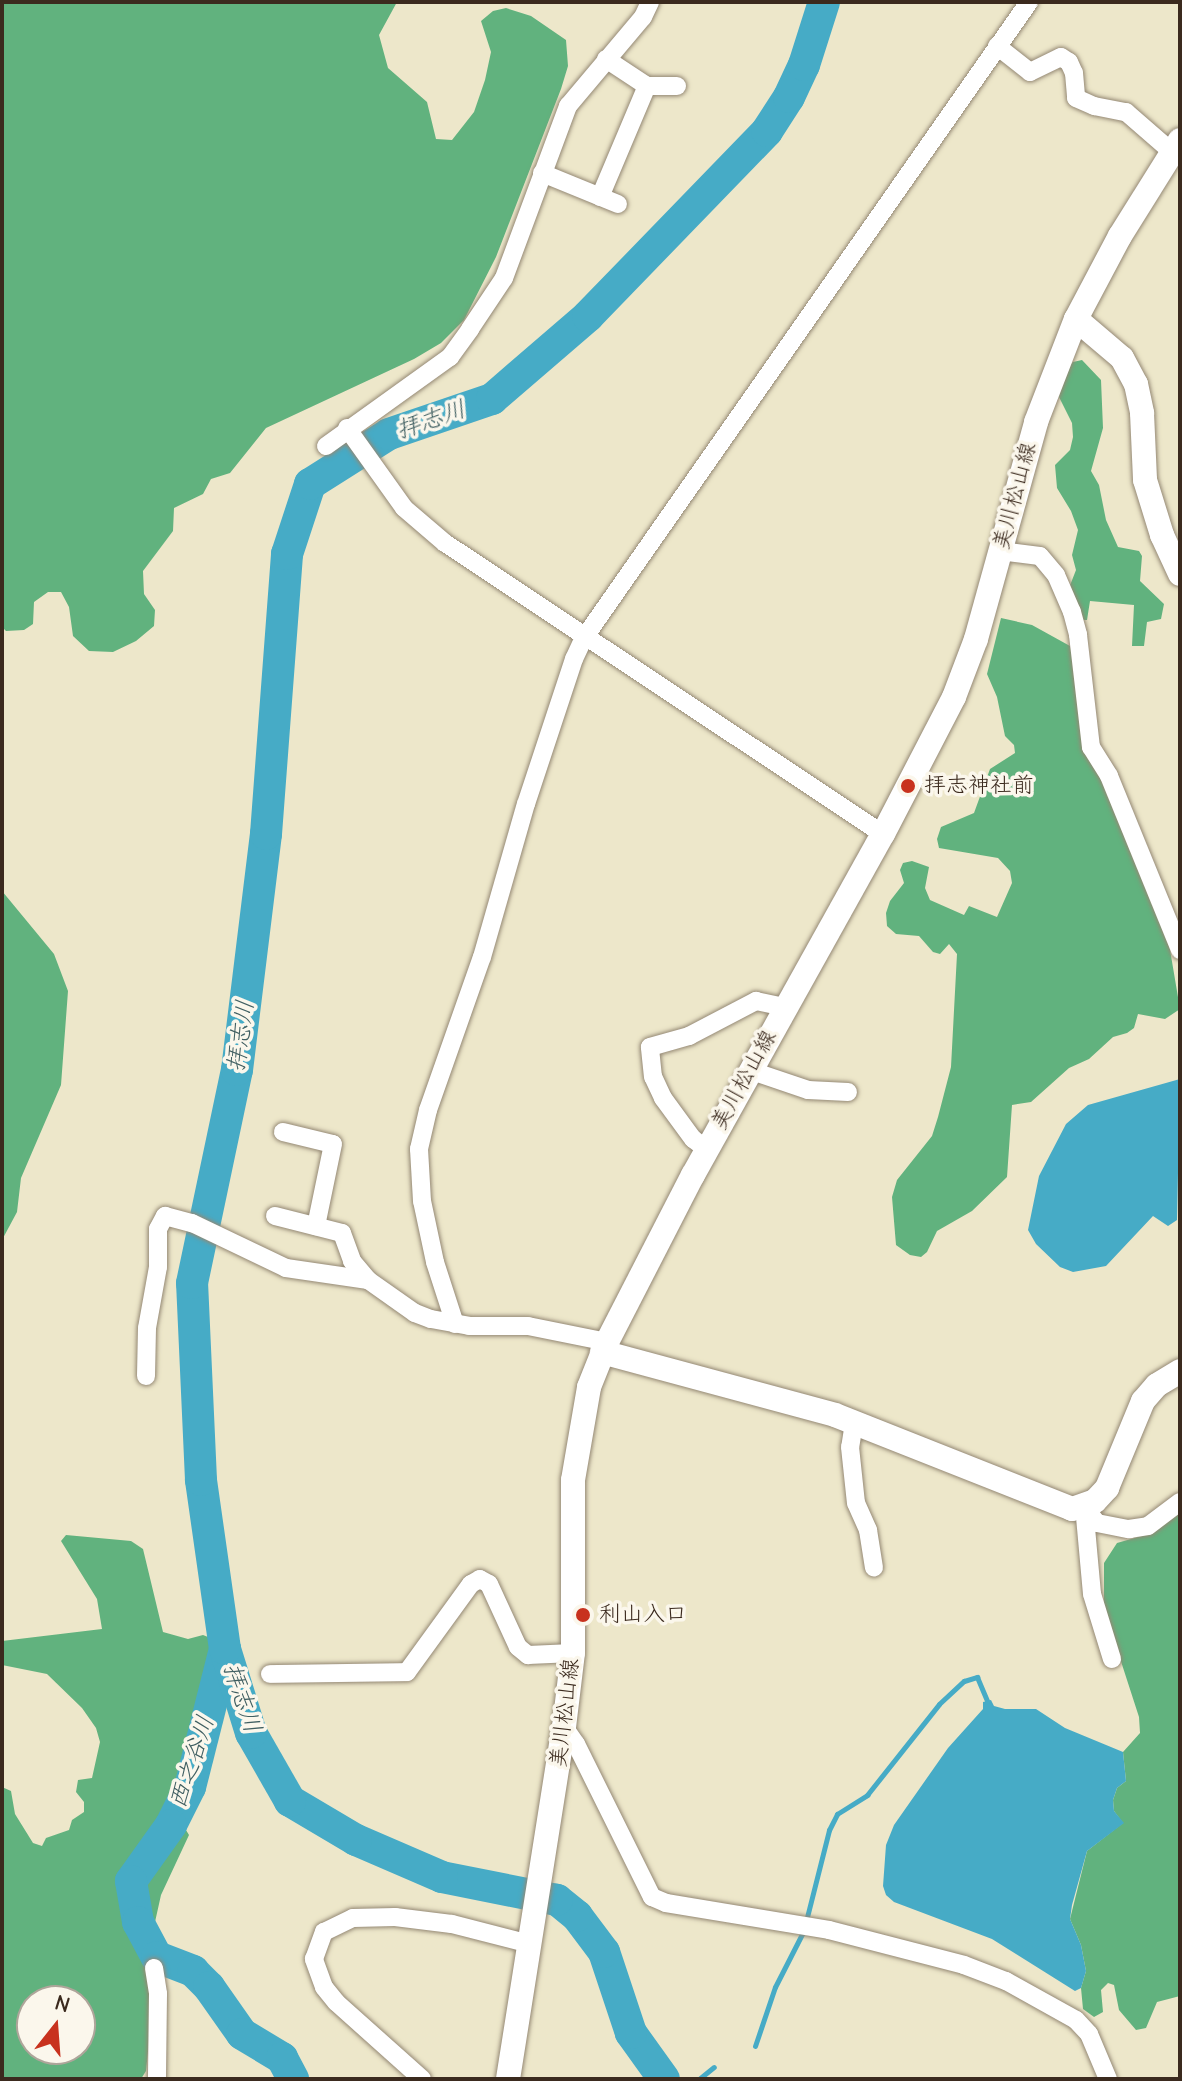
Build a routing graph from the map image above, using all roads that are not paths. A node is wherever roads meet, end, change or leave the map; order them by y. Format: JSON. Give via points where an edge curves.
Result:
{"nodes":[{"id":1,"x":650,"y":2,"type":"edge"},
{"id":2,"x":1029,"y":2,"type":"edge"},
{"id":3,"x":997,"y":46,"type":"junction"},
{"id":4,"x":606,"y":59,"type":"junction"},
{"id":5,"x":647,"y":86,"type":"junction"},
{"id":6,"x":677,"y":86,"type":"dead end"},
{"id":7,"x":1176,"y":146,"type":"edge"},
{"id":8,"x":542,"y":173,"type":"junction"},
{"id":9,"x":600,"y":197,"type":"junction"},
{"id":10,"x":618,"y":204,"type":"dead end"},
{"id":11,"x":1076,"y":319,"type":"junction"},
{"id":12,"x":349,"y":431,"type":"junction"},
{"id":13,"x":326,"y":446,"type":"dead end"},
{"id":14,"x":1000,"y":551,"type":"junction"},
{"id":15,"x":1180,"y":574,"type":"edge"},
{"id":16,"x":584,"y":638,"type":"junction"},
{"id":17,"x":883,"y":834,"type":"junction"},
{"id":18,"x":1180,"y":950,"type":"edge"},
{"id":19,"x":784,"y":1007,"type":"junction"},
{"id":20,"x":749,"y":1070,"type":"junction"},
{"id":21,"x":848,"y":1092,"type":"dead end"},
{"id":22,"x":294,"y":1128,"type":"dead end"},
{"id":23,"x":706,"y":1149,"type":"junction"},
{"id":24,"x":275,"y":1216,"type":"dead end"},
{"id":25,"x":316,"y":1226,"type":"junction"},
{"id":26,"x":368,"y":1280,"type":"junction"},
{"id":27,"x":455,"y":1324,"type":"junction"},
{"id":28,"x":604,"y":1347,"type":"junction"},
{"id":29,"x":1180,"y":1371,"type":"edge"},
{"id":30,"x":146,"y":1376,"type":"dead end"},
{"id":31,"x":854,"y":1423,"type":"junction"},
{"id":32,"x":1180,"y":1502,"type":"edge"},
{"id":33,"x":1084,"y":1506,"type":"junction"},
{"id":34,"x":874,"y":1568,"type":"dead end"},
{"id":35,"x":573,"y":1653,"type":"junction"},
{"id":36,"x":1112,"y":1659,"type":"dead end"},
{"id":37,"x":270,"y":1674,"type":"dead end"},
{"id":38,"x":564,"y":1727,"type":"junction"},
{"id":39,"x":530,"y":1944,"type":"junction"},
{"id":40,"x":154,"y":1968,"type":"dead end"},
{"id":41,"x":157,"y":2079,"type":"edge"},
{"id":42,"x":422,"y":2079,"type":"edge"},
{"id":43,"x":508,"y":2079,"type":"edge"},
{"id":44,"x":1108,"y":2079,"type":"edge"}],
"edges":[{"from":1,"to":4,"type":"street"},
{"from":2,"to":3,"type":"street"},
{"from":3,"to":7,"type":"street","via":[[1030,72],[1061,57],[1074,73],[1076,98],[1126,112]]},
{"from":3,"to":16,"type":"street"},
{"from":4,"to":5,"type":"street"},
{"from":4,"to":8,"type":"street","via":[[568,106]]},
{"from":5,"to":6,"type":"street"},
{"from":5,"to":9,"type":"street"},
{"from":7,"to":11,"type":"main road","name":"美川松山線"},
{"from":8,"to":9,"type":"street"},
{"from":8,"to":12,"type":"street","via":[[504,278],[450,357]]},
{"from":9,"to":10,"type":"street"},
{"from":11,"to":14,"type":"main road","name":"美川松山線","via":[[1036,422]]},
{"from":11,"to":15,"type":"main road","via":[[1122,358],[1136,384],[1145,480]]},
{"from":12,"to":13,"type":"street"},
{"from":12,"to":16,"type":"street","via":[[404,508],[445,543]]},
{"from":14,"to":17,"type":"main road","name":"美川松山線","via":[[954,697]]},
{"from":14,"to":18,"type":"street","via":[[1040,556],[1056,575],[1078,635],[1091,747],[1109,776]]},
{"from":16,"to":17,"type":"street"},
{"from":16,"to":27,"type":"street","via":[[526,804],[419,1149],[422,1201]]},
{"from":17,"to":19,"type":"main road","name":"美川松山線"},
{"from":19,"to":20,"type":"main road","name":"美川松山線"},
{"from":19,"to":23,"type":"street","via":[[756,1001],[689,1036],[650,1047],[653,1077],[663,1098]]},
{"from":20,"to":21,"type":"street","via":[[808,1090]]},
{"from":20,"to":23,"type":"main road","name":"美川松山線"},
{"from":22,"to":25,"type":"street","via":[[333,1144]]},
{"from":23,"to":28,"type":"main road","name":"美川松山線"},
{"from":24,"to":25,"type":"street"},
{"from":25,"to":26,"type":"street","via":[[342,1233],[352,1261]]},
{"from":26,"to":27,"type":"street","via":[[415,1313]]},
{"from":26,"to":30,"type":"street","via":[[286,1268],[192,1223],[165,1216],[160,1221],[147,1328]]},
{"from":27,"to":28,"type":"street","via":[[528,1326]]},
{"from":28,"to":31,"type":"main road"},
{"from":28,"to":35,"type":"main road","name":"美川松山線","via":[[576,1448]]},
{"from":29,"to":33,"type":"main road","via":[[1143,1401],[1107,1488]]},
{"from":31,"to":33,"type":"main road","via":[[1056,1505]]},
{"from":31,"to":34,"type":"street","via":[[850,1447],[856,1503],[868,1530]]},
{"from":32,"to":33,"type":"street","via":[[1148,1526],[1129,1529],[1097,1523]]},
{"from":33,"to":36,"type":"street","via":[[1092,1594]]},
{"from":35,"to":37,"type":"street","via":[[528,1655],[518,1647],[489,1584],[480,1579],[407,1672]]},
{"from":35,"to":38,"type":"main road","name":"美川松山線"},
{"from":38,"to":39,"type":"main road","name":"美川松山線"},
{"from":38,"to":44,"type":"street","via":[[652,1897],[829,1930],[1006,1981],[1076,2020],[1089,2034]]},
{"from":39,"to":42,"type":"street","via":[[452,1924],[395,1917],[353,1918],[324,1932],[314,1959],[324,1987]]},
{"from":39,"to":43,"type":"main road","name":"美川松山線"},
{"from":40,"to":41,"type":"street"}]}
